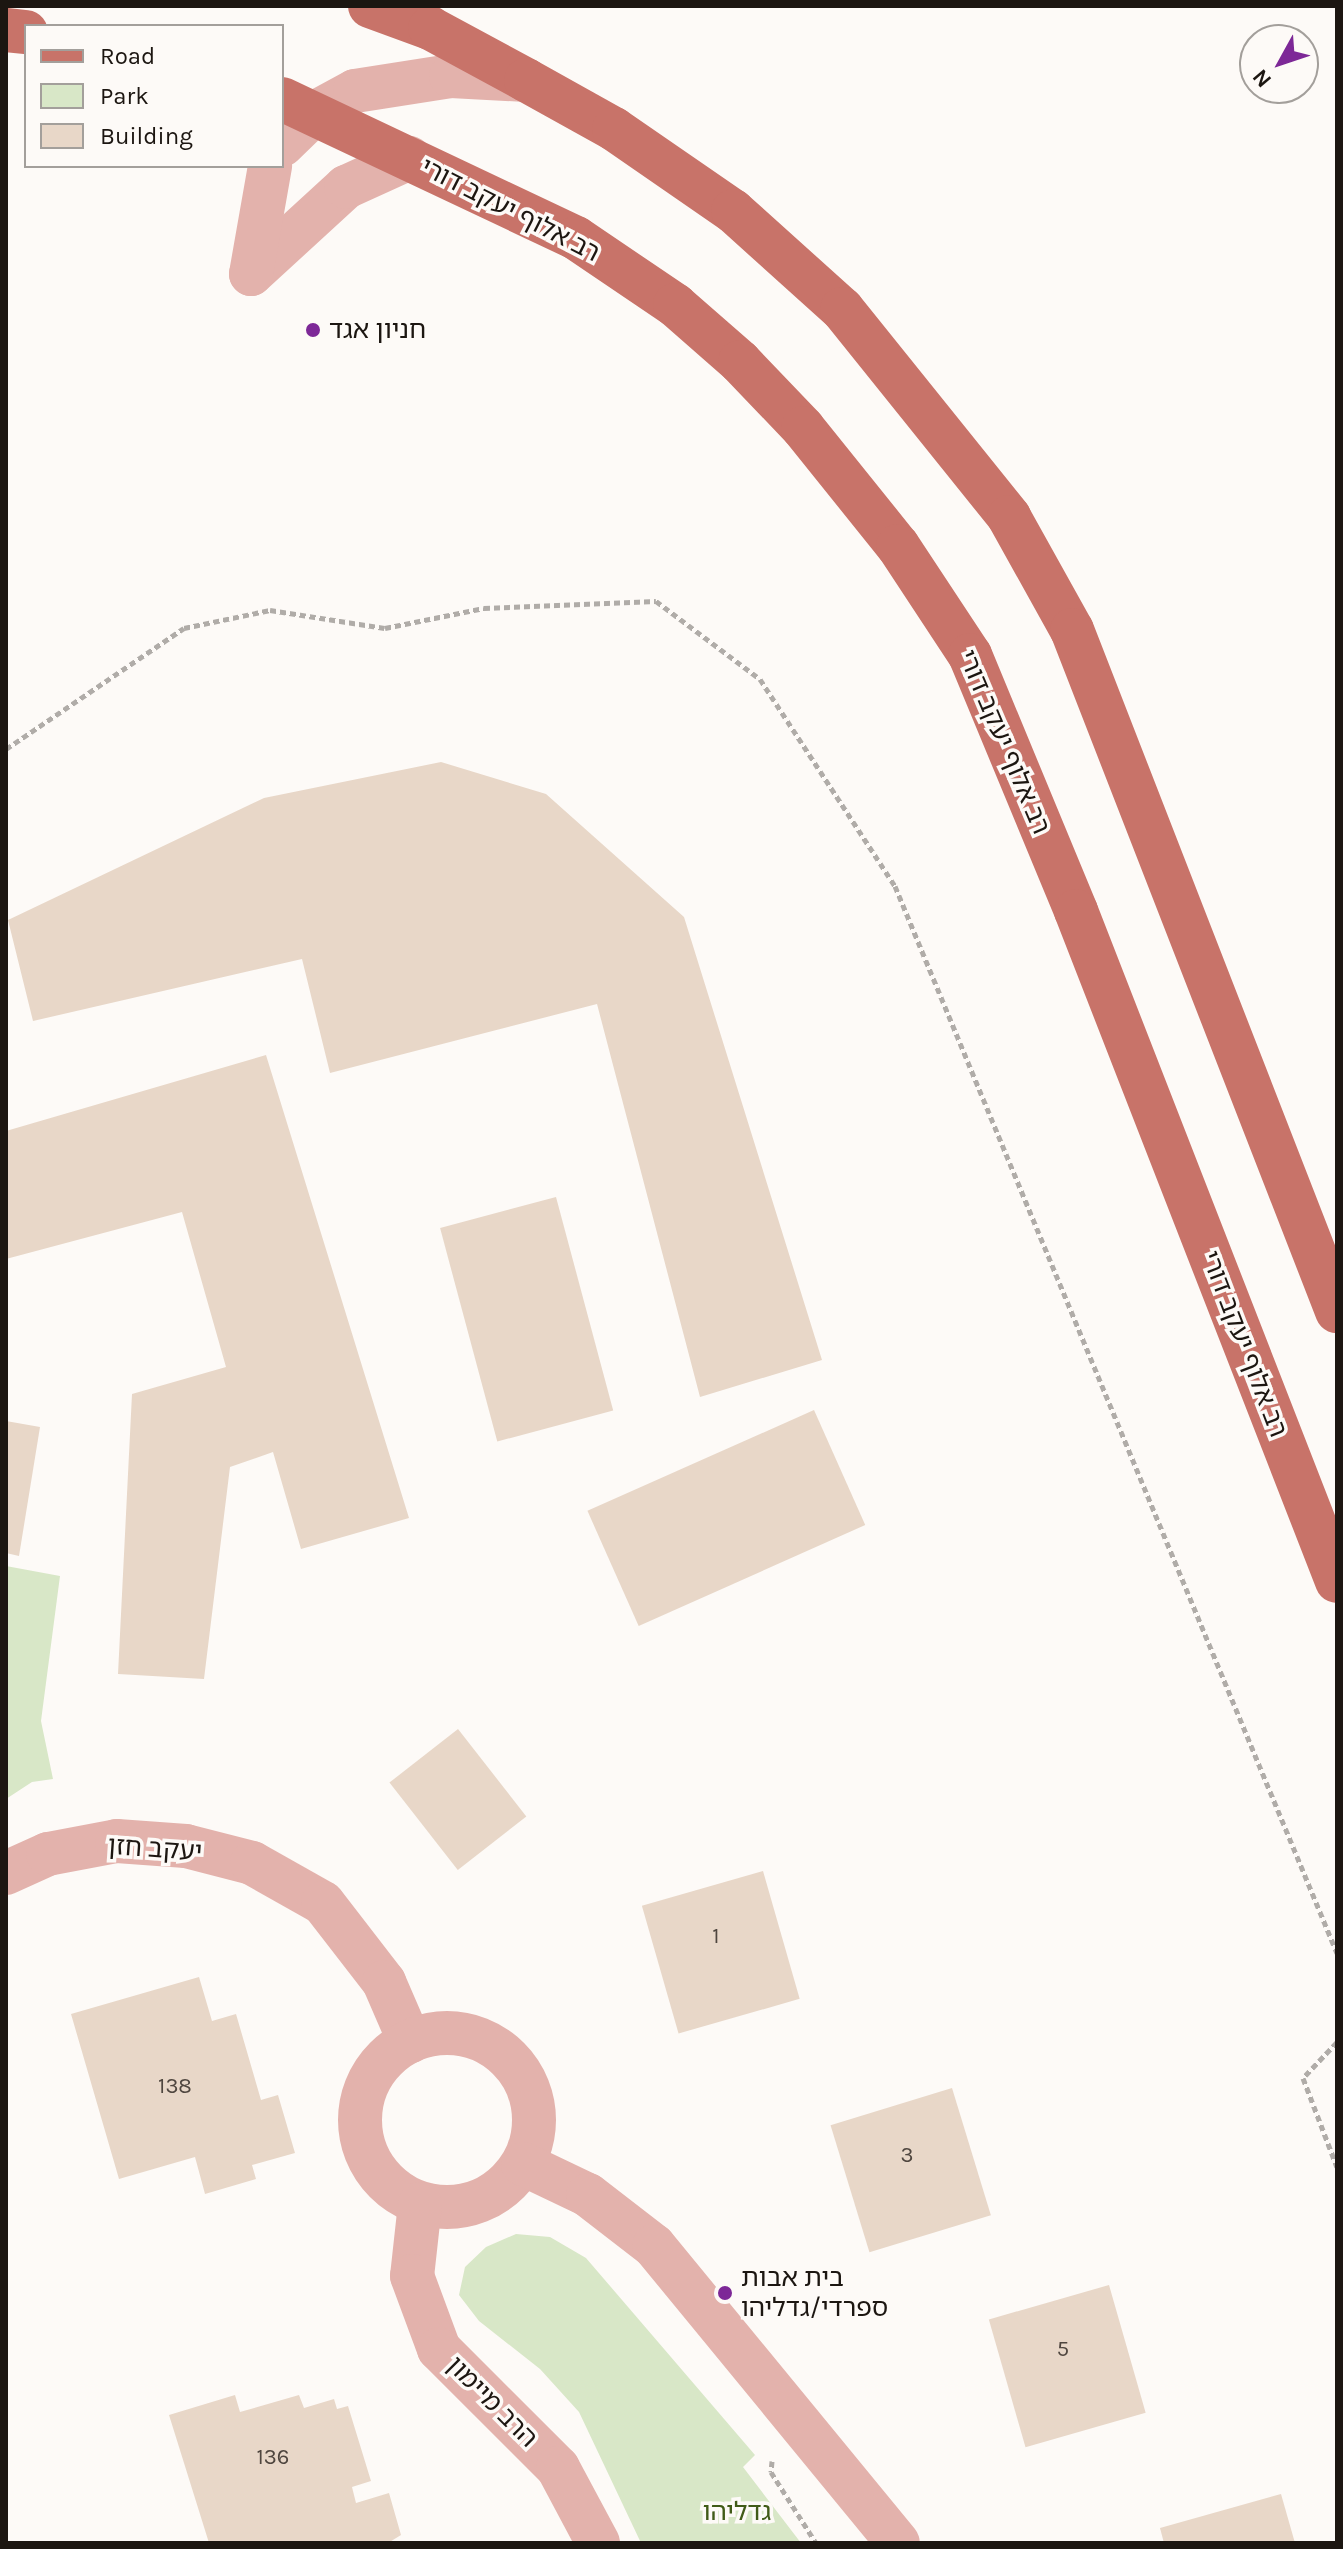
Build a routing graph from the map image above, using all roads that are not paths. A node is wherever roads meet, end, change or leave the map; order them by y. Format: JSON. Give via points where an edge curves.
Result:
{"nodes":[{"id":1,"x":370,"y":6,"type":"edge"},
{"id":2,"x":526,"y":80,"type":"junction"},
{"id":3,"x":299,"y":105,"type":"edge"},
{"id":4,"x":284,"y":140,"type":"edge"},
{"id":5,"x":410,"y":158,"type":"junction"},
{"id":6,"x":270,"y":168,"type":"edge"},
{"id":7,"x":1337,"y":1311,"type":"edge"},
{"id":8,"x":1337,"y":1581,"type":"edge"},
{"id":9,"x":6,"y":1873,"type":"edge"},
{"id":10,"x":410,"y":2042,"type":"junction"},
{"id":11,"x":523,"y":2164,"type":"junction"},
{"id":12,"x":420,"y":2204,"type":"junction"},
{"id":13,"x":598,"y":2543,"type":"edge"},
{"id":14,"x":898,"y":2543,"type":"edge"}],
"edges":[{"from":1,"to":2,"type":"main road","via":[[430,28]]},
{"from":2,"to":3,"type":"street","via":[[451,76]]},
{"from":2,"to":7,"type":"main road","via":[[614,129],[755,230],[842,309],[1009,517],[1072,630]]},
{"from":3,"to":4,"type":"street"},
{"from":3,"to":5,"type":"main road","name":"רב אלוף יעקב דורי"},
{"from":5,"to":6,"type":"street","via":[[346,187],[251,274]]},
{"from":5,"to":8,"type":"main road","name":"רב אלוף יעקב דורי","via":[[576,238],[675,305],[740,362],[803,428],[898,546],[970,655],[1076,911]]},
{"from":9,"to":10,"type":"street","name":"יעקב חזן","via":[[48,1854],[117,1841],[186,1846],[252,1863],[323,1903],[384,1982]]},
{"from":10,"to":11,"type":"street","via":[[453,2033],[480,2039],[505,2055],[524,2078],[533,2107],[533,2137]]},
{"from":10,"to":12,"type":"street","via":[[379,2066],[365,2090],[359,2117],[375,2171]]},
{"from":11,"to":12,"type":"street","via":[[504,2188],[478,2202],[449,2208]]},
{"from":11,"to":14,"type":"street","via":[[588,2195],[654,2246]]},
{"from":12,"to":13,"type":"street","name":"הרב מיימון","via":[[412,2276],[439,2349],[558,2468]]}]}
